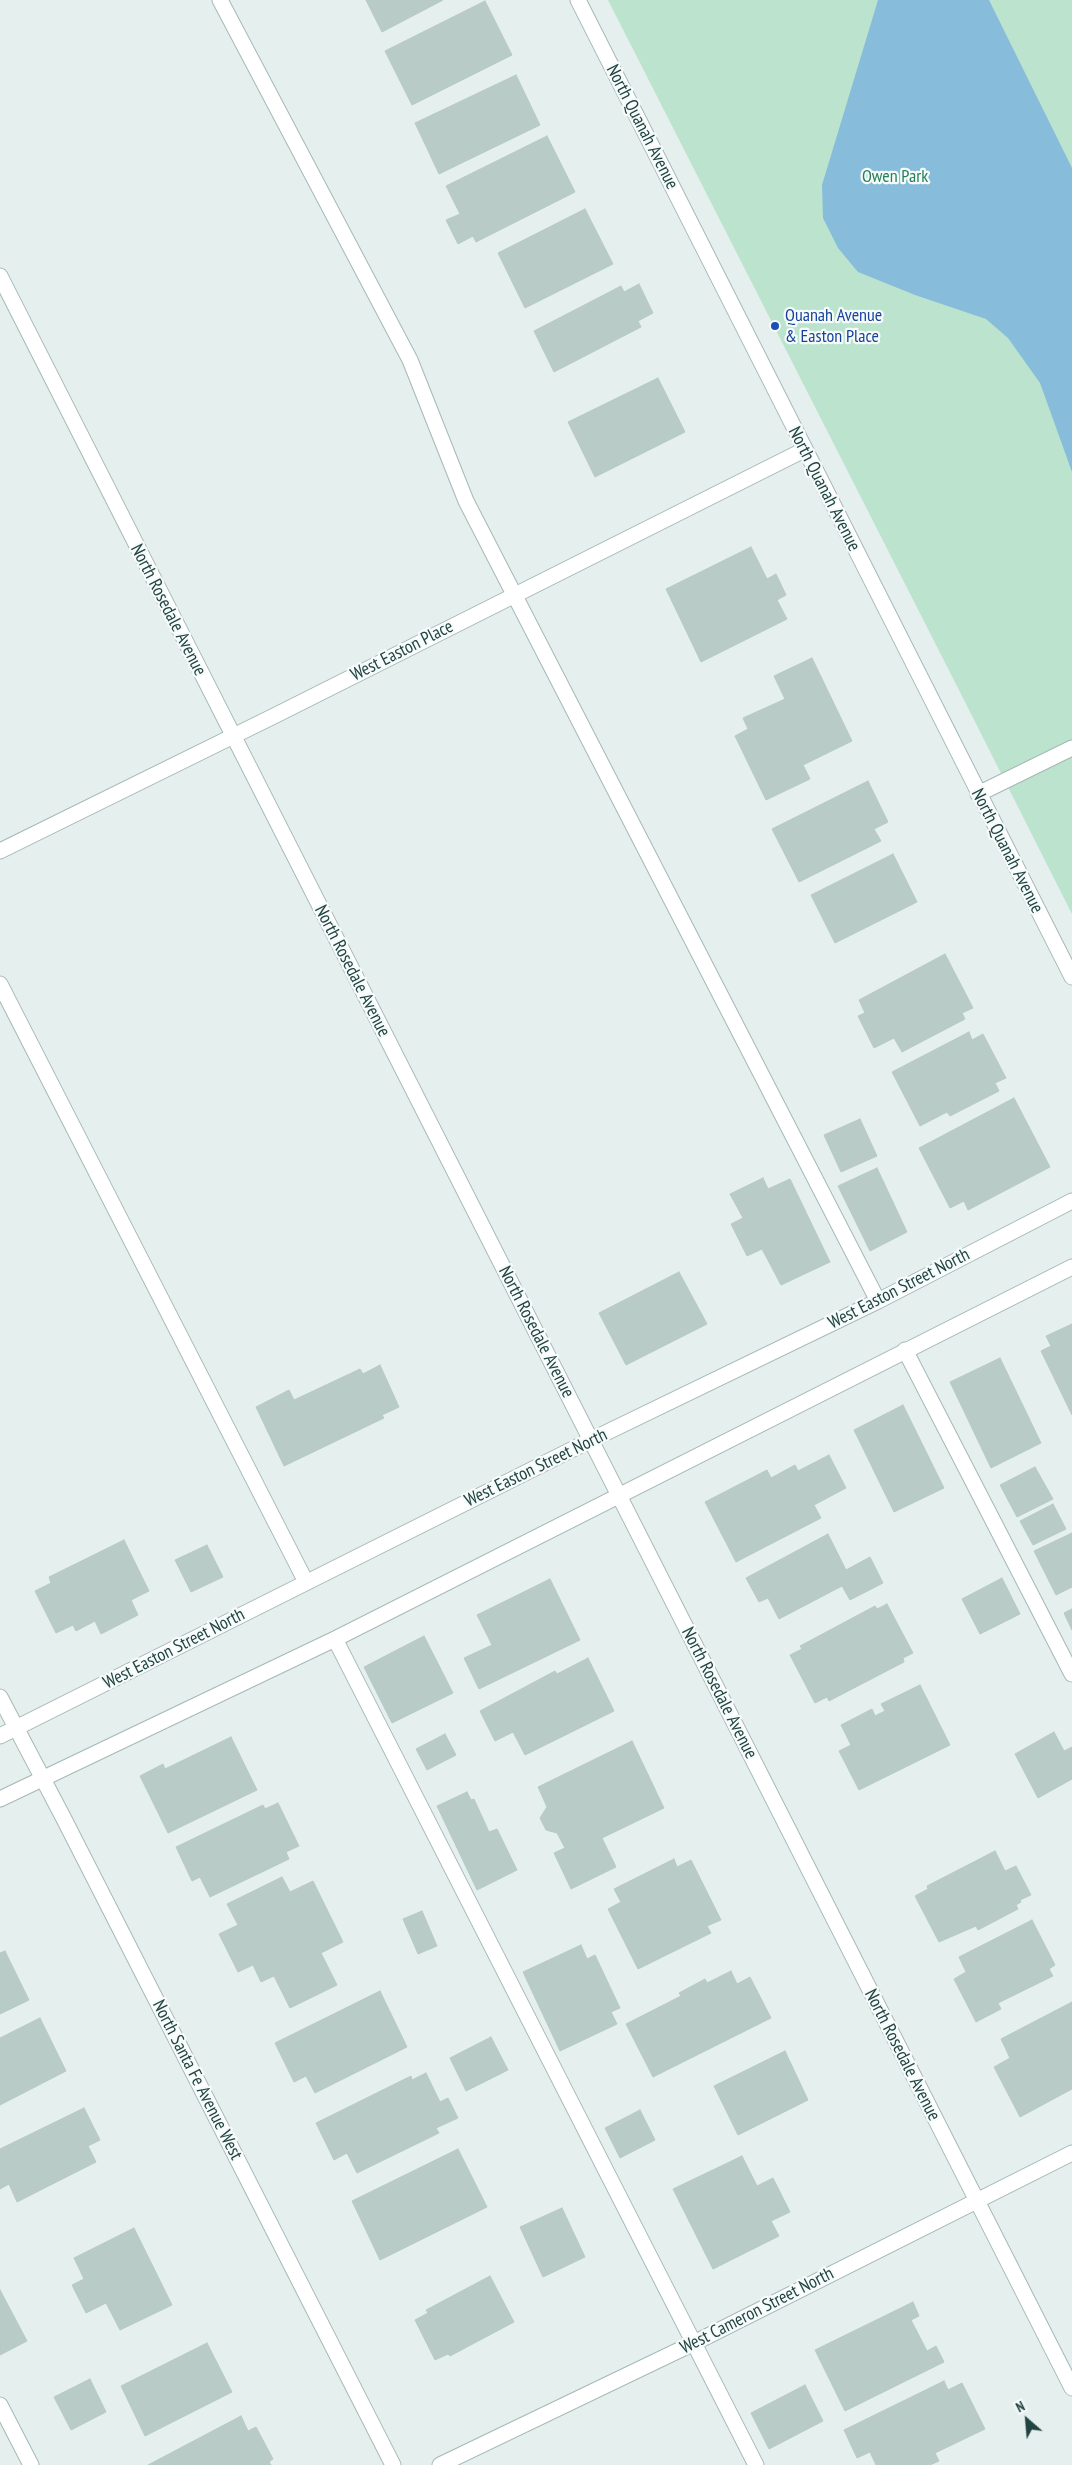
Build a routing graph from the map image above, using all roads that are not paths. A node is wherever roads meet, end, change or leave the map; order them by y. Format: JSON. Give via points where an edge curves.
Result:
{"nodes":[{"id":1,"x":220,"y":0,"type":"edge"},
{"id":2,"x":578,"y":0,"type":"edge"},
{"id":3,"x":0,"y":276,"type":"edge"},
{"id":4,"x":804,"y":450,"type":"junction"},
{"id":5,"x":514,"y":594,"type":"junction"},
{"id":6,"x":232,"y":736,"type":"junction"},
{"id":7,"x":1072,"y":748,"type":"edge"},
{"id":8,"x":978,"y":794,"type":"junction"},
{"id":9,"x":0,"y":851,"type":"edge"},
{"id":10,"x":1072,"y":978,"type":"edge"},
{"id":11,"x":0,"y":984,"type":"edge"},
{"id":12,"x":1072,"y":1201,"type":"edge"},
{"id":13,"x":1072,"y":1267,"type":"edge"},
{"id":14,"x":878,"y":1301,"type":"junction"},
{"id":15,"x":905,"y":1350,"type":"junction"},
{"id":16,"x":591,"y":1440,"type":"junction"},
{"id":17,"x":618,"y":1495,"type":"junction"},
{"id":18,"x":306,"y":1582,"type":"junction"},
{"id":19,"x":335,"y":1639,"type":"junction"},
{"id":20,"x":1072,"y":1674,"type":"edge"},
{"id":21,"x":0,"y":1697,"type":"edge"},
{"id":22,"x":17,"y":1728,"type":"junction"},
{"id":23,"x":0,"y":1736,"type":"edge"},
{"id":24,"x":43,"y":1779,"type":"junction"},
{"id":25,"x":0,"y":1799,"type":"edge"},
{"id":26,"x":1072,"y":2153,"type":"edge"},
{"id":27,"x":976,"y":2200,"type":"junction"},
{"id":28,"x":694,"y":2343,"type":"junction"},
{"id":29,"x":1072,"y":2388,"type":"edge"},
{"id":30,"x":0,"y":2404,"type":"edge"},
{"id":31,"x":31,"y":2465,"type":"edge"},
{"id":32,"x":393,"y":2465,"type":"edge"},
{"id":33,"x":440,"y":2465,"type":"edge"},
{"id":34,"x":756,"y":2465,"type":"edge"}],
"edges":[{"from":1,"to":5,"type":"street","via":[[410,360],[466,501]]},
{"from":2,"to":4,"type":"street","name":"North Quanah Avenue"},
{"from":3,"to":6,"type":"street","name":"North Rosedale Avenue"},
{"from":4,"to":5,"type":"street","name":"West Easton Place"},
{"from":4,"to":8,"type":"street","name":"North Quanah Avenue"},
{"from":5,"to":6,"type":"street","name":"West Easton Place"},
{"from":5,"to":14,"type":"street"},
{"from":6,"to":9,"type":"street","name":"West Easton Place"},
{"from":6,"to":16,"type":"street","name":"North Rosedale Avenue"},
{"from":7,"to":8,"type":"street"},
{"from":8,"to":10,"type":"street","name":"North Quanah Avenue"},
{"from":11,"to":18,"type":"street"},
{"from":12,"to":14,"type":"street","name":"West Easton Street North"},
{"from":13,"to":15,"type":"street"},
{"from":14,"to":16,"type":"street","name":"West Easton Street North"},
{"from":15,"to":17,"type":"street"},
{"from":15,"to":20,"type":"street"},
{"from":16,"to":17,"type":"street","name":"North Rosedale Avenue"},
{"from":16,"to":18,"type":"street","name":"West Easton Street North"},
{"from":17,"to":19,"type":"street"},
{"from":17,"to":27,"type":"street","name":"North Rosedale Avenue"},
{"from":18,"to":22,"type":"street","name":"West Easton Street North"},
{"from":19,"to":24,"type":"street"},
{"from":19,"to":28,"type":"street"},
{"from":21,"to":22,"type":"street","name":"North Santa Fe Avenue West"},
{"from":22,"to":23,"type":"street","name":"West Easton Street North"},
{"from":22,"to":24,"type":"street","name":"North Santa Fe Avenue West"},
{"from":24,"to":25,"type":"street"},
{"from":24,"to":32,"type":"street","name":"North Santa Fe Avenue West"},
{"from":26,"to":27,"type":"street","name":"West Cameron Street North"},
{"from":27,"to":28,"type":"street","name":"West Cameron Street North"},
{"from":27,"to":29,"type":"street","name":"North Rosedale Avenue"},
{"from":28,"to":33,"type":"street","name":"West Cameron Street North"},
{"from":28,"to":34,"type":"street"},
{"from":30,"to":31,"type":"street"}]}
